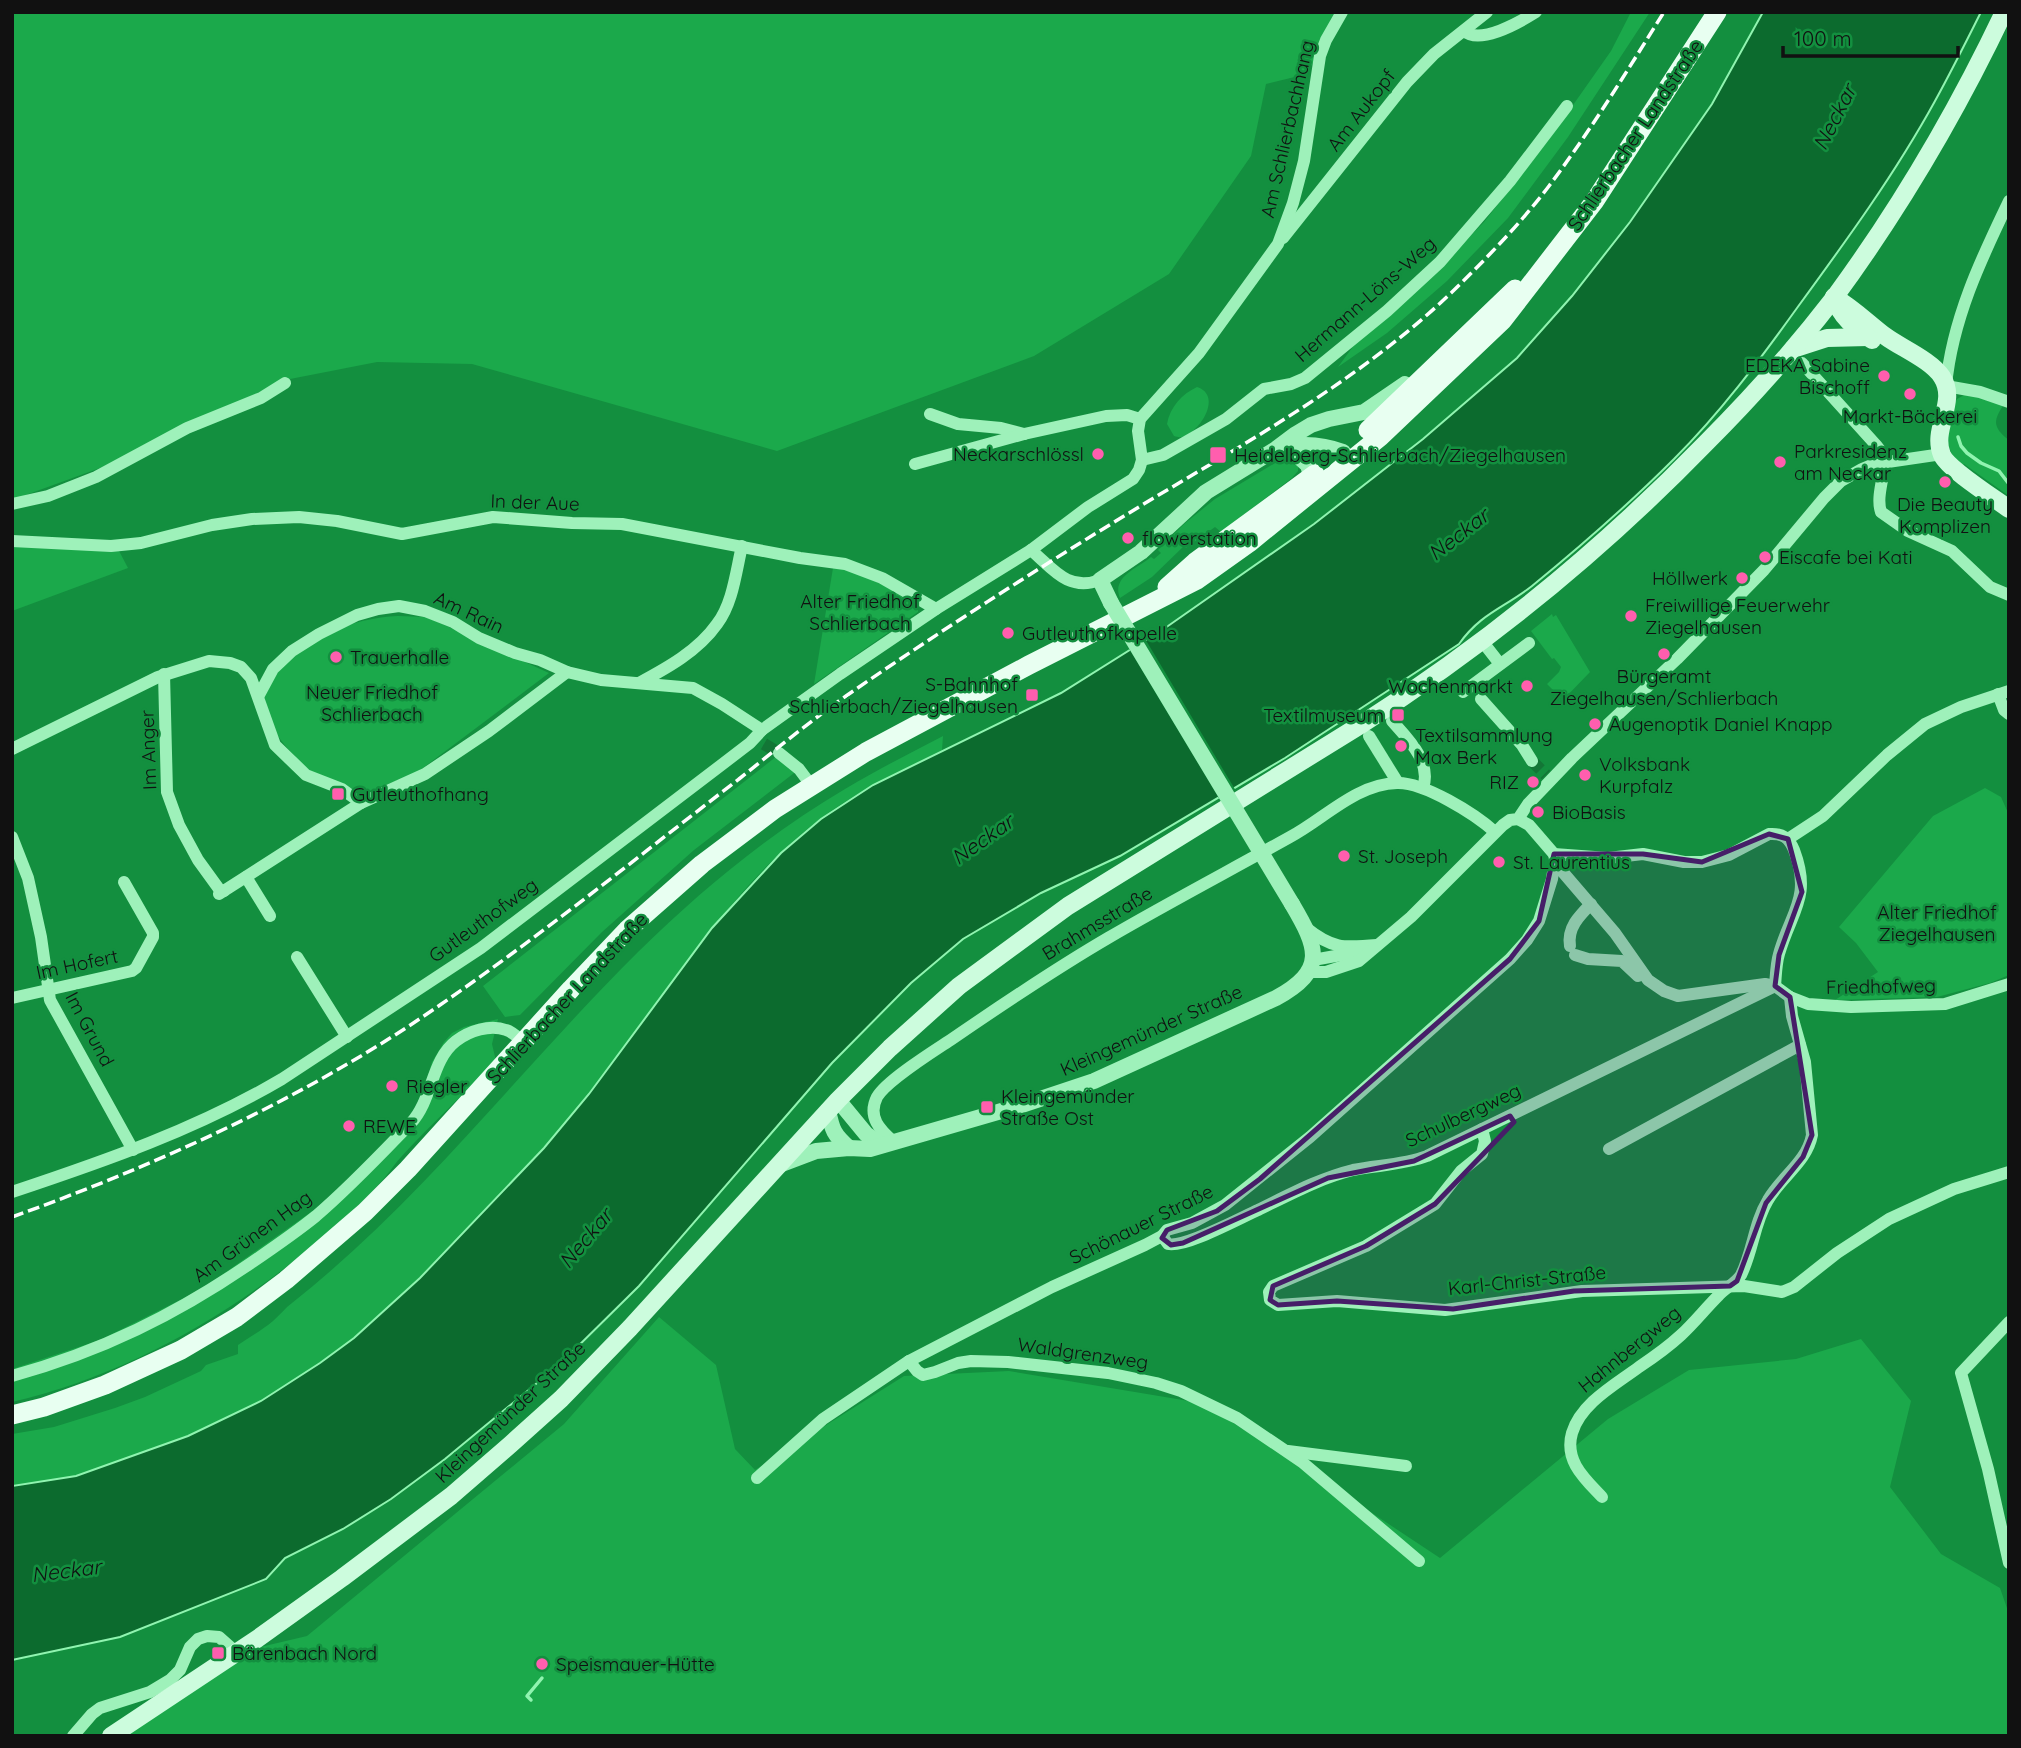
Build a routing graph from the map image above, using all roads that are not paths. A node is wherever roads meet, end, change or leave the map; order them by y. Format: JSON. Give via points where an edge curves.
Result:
{"nodes":[{"id":1,"x":1342,"y":12,"type":"edge"},
{"id":2,"x":1487,"y":12,"type":"edge"},
{"id":3,"x":1536,"y":12,"type":"edge"},
{"id":4,"x":1717,"y":12,"type":"edge"},
{"id":5,"x":2004,"y":12,"type":"edge"},
{"id":6,"x":1464,"y":31,"type":"junction"},
{"id":7,"x":1567,"y":106,"type":"dead end"},
{"id":8,"x":2009,"y":201,"type":"edge"},
{"id":9,"x":1278,"y":244,"type":"junction"},
{"id":10,"x":1552,"y":256,"type":"junction"},
{"id":11,"x":1834,"y":297,"type":"junction"},
{"id":12,"x":1868,"y":337,"type":"junction"},
{"id":13,"x":1797,"y":356,"type":"junction"},
{"id":14,"x":1429,"y":371,"type":"junction"},
{"id":15,"x":285,"y":383,"type":"dead end"},
{"id":16,"x":1946,"y":386,"type":"junction"},
{"id":17,"x":2009,"y":402,"type":"edge"},
{"id":18,"x":930,"y":414,"type":"dead end"},
{"id":19,"x":1140,"y":419,"type":"junction"},
{"id":20,"x":1311,"y":425,"type":"junction"},
{"id":21,"x":1024,"y":434,"type":"junction"},
{"id":22,"x":1282,"y":447,"type":"junction"},
{"id":23,"x":1942,"y":454,"type":"junction"},
{"id":24,"x":1347,"y":456,"type":"junction"},
{"id":25,"x":1142,"y":460,"type":"junction"},
{"id":26,"x":1887,"y":462,"type":"junction"},
{"id":27,"x":915,"y":464,"type":"dead end"},
{"id":28,"x":1311,"y":477,"type":"junction"},
{"id":29,"x":12,"y":504,"type":"edge"},
{"id":30,"x":2009,"y":509,"type":"edge"},
{"id":31,"x":12,"y":541,"type":"edge"},
{"id":32,"x":742,"y":546,"type":"junction"},
{"id":33,"x":1031,"y":550,"type":"junction"},
{"id":34,"x":1100,"y":580,"type":"junction"},
{"id":35,"x":2009,"y":595,"type":"edge"},
{"id":36,"x":1147,"y":604,"type":"junction"},
{"id":37,"x":936,"y":609,"type":"junction"},
{"id":38,"x":1482,"y":641,"type":"junction"},
{"id":39,"x":1529,"y":643,"type":"dead end"},
{"id":40,"x":1500,"y":664,"type":"junction"},
{"id":41,"x":567,"y":672,"type":"junction"},
{"id":42,"x":164,"y":674,"type":"junction"},
{"id":43,"x":638,"y":684,"type":"junction"},
{"id":44,"x":1463,"y":692,"type":"dead end"},
{"id":45,"x":2003,"y":693,"type":"edge"},
{"id":46,"x":259,"y":695,"type":"junction"},
{"id":47,"x":1481,"y":699,"type":"dead end"},
{"id":48,"x":2009,"y":714,"type":"edge"},
{"id":49,"x":1392,"y":720,"type":"dead end"},
{"id":50,"x":1369,"y":736,"type":"dead end"},
{"id":51,"x":759,"y":737,"type":"junction"},
{"id":52,"x":12,"y":749,"type":"edge"},
{"id":53,"x":779,"y":753,"type":"tunnel mouth"},
{"id":54,"x":1532,"y":761,"type":"tunnel mouth"},
{"id":55,"x":1398,"y":783,"type":"junction"},
{"id":56,"x":811,"y":785,"type":"junction"},
{"id":57,"x":1423,"y":788,"type":"junction"},
{"id":58,"x":361,"y":803,"type":"junction"},
{"id":59,"x":1518,"y":819,"type":"junction"},
{"id":60,"x":1495,"y":832,"type":"junction"},
{"id":61,"x":12,"y":838,"type":"edge"},
{"id":62,"x":1788,"y":839,"type":"junction"},
{"id":63,"x":1555,"y":859,"type":"junction"},
{"id":64,"x":246,"y":877,"type":"junction"},
{"id":65,"x":124,"y":883,"type":"dead end"},
{"id":66,"x":1591,"y":904,"type":"junction"},
{"id":67,"x":270,"y":916,"type":"dead end"},
{"id":68,"x":1305,"y":927,"type":"junction"},
{"id":69,"x":1378,"y":945,"type":"junction"},
{"id":70,"x":296,"y":957,"type":"dead end"},
{"id":71,"x":1311,"y":966,"type":"junction"},
{"id":72,"x":1648,"y":980,"type":"junction"},
{"id":73,"x":2009,"y":984,"type":"edge"},
{"id":74,"x":1775,"y":986,"type":"junction"},
{"id":75,"x":48,"y":991,"type":"junction"},
{"id":76,"x":1790,"y":997,"type":"junction"},
{"id":77,"x":12,"y":998,"type":"edge"},
{"id":78,"x":347,"y":1037,"type":"junction"},
{"id":79,"x":523,"y":1042,"type":"junction"},
{"id":80,"x":1800,"y":1045,"type":"junction"},
{"id":81,"x":833,"y":1105,"type":"junction"},
{"id":82,"x":1482,"y":1129,"type":"junction"},
{"id":83,"x":888,"y":1143,"type":"junction"},
{"id":84,"x":849,"y":1148,"type":"junction"},
{"id":85,"x":1609,"y":1149,"type":"dead end"},
{"id":86,"x":133,"y":1150,"type":"junction"},
{"id":87,"x":779,"y":1165,"type":"junction"},
{"id":88,"x":2009,"y":1172,"type":"edge"},
{"id":89,"x":12,"y":1192,"type":"edge"},
{"id":90,"x":1162,"y":1236,"type":"junction"},
{"id":91,"x":1730,"y":1286,"type":"junction"},
{"id":92,"x":2009,"y":1322,"type":"edge"},
{"id":93,"x":909,"y":1361,"type":"junction"},
{"id":94,"x":12,"y":1376,"type":"edge"},
{"id":95,"x":12,"y":1415,"type":"edge"},
{"id":96,"x":1284,"y":1451,"type":"junction"},
{"id":97,"x":1406,"y":1466,"type":"dead end"},
{"id":98,"x":757,"y":1478,"type":"dead end"},
{"id":99,"x":1602,"y":1497,"type":"dead end"},
{"id":100,"x":1419,"y":1561,"type":"dead end"},
{"id":101,"x":2009,"y":1563,"type":"edge"},
{"id":102,"x":236,"y":1653,"type":"junction"},
{"id":103,"x":74,"y":1736,"type":"edge"},
{"id":104,"x":111,"y":1736,"type":"edge"}],
"edges":[{"from":1,"to":9,"type":"street","name":"Am Schlierbachhang","via":[[1320,56],[1304,161]]},
{"from":2,"to":6,"type":"street","name":"Am Aukopf"},
{"from":3,"to":6,"type":"street","via":[[1487,34],[1474,36]]},
{"from":4,"to":10,"type":"main road","name":"Schlierbacher Landstraße","via":[[1610,178]]},
{"from":5,"to":11,"type":"main road","name":"Kleingemünder Straße","via":[[1927,158]]},
{"from":6,"to":9,"type":"street","name":"Am Aukopf","via":[[1407,82]]},
{"from":7,"to":25,"type":"street","name":"Hermann-Löns-Weg","via":[[1479,219],[1387,311],[1305,378],[1259,391],[1226,419],[1163,454]]},
{"from":8,"to":16,"type":"street","via":[[1966,297]]},
{"from":9,"to":19,"type":"street","name":"Am Schlierbachhang","via":[[1199,353]]},
{"from":10,"to":14,"type":"main road","name":"Schlierbacher Landstraße"},
{"from":10,"to":24,"type":"main road","name":"Schlierbacher Landstraße","via":[[1503,320],[1380,437]]},
{"from":11,"to":12,"type":"main road","via":[[1844,318]]},
{"from":11,"to":13,"type":"main road","name":"Kleingemünder Straße"},
{"from":11,"to":16,"type":"main road","via":[[1931,366]]},
{"from":12,"to":13,"type":"main road","via":[[1827,338]]},
{"from":12,"to":16,"type":"main road"},
{"from":13,"to":26,"type":"street"},
{"from":13,"to":38,"type":"main road","name":"Kleingemünder Straße","via":[[1619,528]]},
{"from":14,"to":20,"type":"street","via":[[1372,409]]},
{"from":14,"to":24,"type":"main road","name":"Schlierbacher Landstraße"},
{"from":15,"to":29,"type":"street","via":[[96,477]]},
{"from":16,"to":17,"type":"street"},
{"from":16,"to":23,"type":"main road"},
{"from":18,"to":21,"type":"street","via":[[951,423]]},
{"from":19,"to":21,"type":"street","via":[[1114,414]]},
{"from":19,"to":25,"type":"street"},
{"from":20,"to":22,"type":"street"},
{"from":20,"to":24,"type":"street","via":[[1334,435]]},
{"from":21,"to":27,"type":"street"},
{"from":22,"to":24,"type":"street","via":[[1315,445]]},
{"from":22,"to":28,"type":"street","via":[[1308,465]]},
{"from":22,"to":34,"type":"street","via":[[1206,492],[1141,552]]},
{"from":23,"to":26,"type":"street"},
{"from":23,"to":30,"type":"main road"},
{"from":24,"to":28,"type":"main road","name":"Schlierbacher Landstraße"},
{"from":24,"to":36,"type":"main road","name":"Schlierbacher Landstraße","via":[[1249,543],[1197,580]]},
{"from":25,"to":33,"type":"street","via":[[1133,479]]},
{"from":26,"to":35,"type":"street","via":[[1881,512],[1952,551],[1990,587]]},
{"from":26,"to":59,"type":"street","via":[[1844,479],[1824,498],[1709,627],[1548,778]]},
{"from":28,"to":36,"type":"main road","name":"Schlierbacher Landstraße","via":[[1195,562]]},
{"from":31,"to":32,"type":"street","name":"In der Aue","via":[[118,546],[212,525],[299,517],[402,534],[493,517],[622,524]]},
{"from":32,"to":37,"type":"street","name":"In der Aue","via":[[850,565]]},
{"from":32,"to":43,"type":"street","via":[[729,601],[718,624],[668,668]]},
{"from":33,"to":34,"type":"street","via":[[1072,582]]},
{"from":33,"to":37,"type":"street"},
{"from":34,"to":68,"type":"street","bridge":true},
{"from":36,"to":56,"type":"main road","name":"Schlierbacher Landstraße"},
{"from":37,"to":51,"type":"street","name":"Gutleuthofweg","via":[[840,674]]},
{"from":38,"to":40,"type":"street"},
{"from":38,"to":81,"type":"main road","name":"Kleingemünder Straße","via":[[1371,718],[1043,924],[932,1009]]},
{"from":39,"to":40,"type":"street"},
{"from":40,"to":44,"type":"street"},
{"from":41,"to":43,"type":"street","name":"Am Rain"},
{"from":41,"to":46,"type":"street","name":"Am Rain","via":[[479,638],[453,622],[399,606],[357,615],[292,651],[273,669]]},
{"from":41,"to":58,"type":"street","via":[[425,774]]},
{"from":42,"to":46,"type":"street","via":[[209,660],[230,663],[251,678]]},
{"from":42,"to":52,"type":"street"},
{"from":42,"to":64,"type":"street","name":"Im Anger","via":[[167,792],[179,825],[220,894]]},
{"from":43,"to":51,"type":"street","name":"Am Rain","via":[[693,688],[722,704]]},
{"from":45,"to":48,"type":"street","via":[[2004,710]]},
{"from":45,"to":62,"type":"street","via":[[1920,727],[1819,820]]},
{"from":46,"to":58,"type":"street","via":[[275,745],[306,775],[342,789]]},
{"from":47,"to":54,"type":"street"},
{"from":49,"to":57,"type":"street","via":[[1419,755]]},
{"from":50,"to":55,"type":"street"},
{"from":51,"to":78,"type":"street","name":"Gutleuthofweg","via":[[481,948]]},
{"from":53,"to":56,"type":"street","via":[[794,763]]},
{"from":55,"to":57,"type":"street","name":"Brahmsstraße"},
{"from":55,"to":83,"type":"street","name":"Brahmsstraße","via":[[1356,795],[1311,825],[1146,916],[912,1066],[876,1099],[873,1115]]},
{"from":56,"to":79,"type":"main road","name":"Schlierbacher Landstraße","via":[[702,864],[642,916]]},
{"from":57,"to":60,"type":"street","name":"Brahmsstraße"},
{"from":58,"to":64,"type":"street"},
{"from":59,"to":60,"type":"street"},
{"from":59,"to":63,"type":"street","via":[[1529,825]]},
{"from":60,"to":69,"type":"street"},
{"from":61,"to":75,"type":"street","name":"Im Grund","via":[[28,878]]},
{"from":62,"to":63,"type":"street","via":[[1769,834],[1730,855],[1702,862],[1648,854]]},
{"from":62,"to":74,"type":"street","via":[[1800,869],[1802,892],[1779,955]]},
{"from":63,"to":66,"type":"street"},
{"from":63,"to":90,"type":"street","name":"Schönauer Straße","via":[[1539,921],[1510,959],[1260,1179],[1217,1211]]},
{"from":64,"to":67,"type":"street"},
{"from":65,"to":75,"type":"street","name":"Im Hofert","via":[[153,933],[138,965],[132,971]]},
{"from":66,"to":72,"type":"street"},
{"from":66,"to":72,"type":"street","via":[[1573,925],[1573,950],[1588,959],[1622,961]]},
{"from":68,"to":69,"type":"street","via":[[1333,945]]},
{"from":68,"to":71,"type":"street","via":[[1312,940]]},
{"from":69,"to":71,"type":"street"},
{"from":70,"to":78,"type":"street"},
{"from":71,"to":83,"type":"street","name":"Kleingemünder Straße","via":[[1294,987],[1276,998],[1094,1081]]},
{"from":72,"to":74,"type":"street","via":[[1675,996]]},
{"from":73,"to":76,"type":"street","name":"Friedhofweg","via":[[1953,1003],[1926,1006],[1825,1007]]},
{"from":74,"to":76,"type":"street","name":"Friedhofweg"},
{"from":74,"to":82,"type":"street","name":"Schulbergweg"},
{"from":75,"to":77,"type":"street","name":"Im Hofert"},
{"from":75,"to":86,"type":"street","name":"Im Grund"},
{"from":76,"to":80,"type":"street","name":"Hahnbergweg"},
{"from":78,"to":86,"type":"street","name":"Gutleuthofweg","via":[[255,1096]]},
{"from":79,"to":94,"type":"street","name":"Am Grünen Hag","via":[[510,1031],[497,1028],[458,1039],[441,1059],[416,1118],[298,1231],[161,1320],[89,1352]]},
{"from":79,"to":95,"type":"main road","name":"Schlierbacher Landstraße","via":[[365,1212],[237,1317],[181,1350],[105,1385]]},
{"from":80,"to":85,"type":"street"},
{"from":80,"to":91,"type":"street","name":"Hahnbergweg","via":[[1811,1140],[1766,1203],[1744,1267]]},
{"from":81,"to":83,"type":"street","via":[[866,1134]]},
{"from":81,"to":84,"type":"street","via":[[832,1129]]},
{"from":81,"to":87,"type":"main road","name":"Kleingemünder Straße"},
{"from":82,"to":90,"type":"street","name":"Schulbergweg","via":[[1414,1161],[1328,1178],[1183,1243],[1171,1245]]},
{"from":82,"to":91,"type":"street","name":"Karl-Christ-Straße","via":[[1482,1154],[1461,1171],[1436,1204],[1354,1252],[1273,1286],[1270,1300],[1278,1305],[1337,1301],[1445,1310],[1574,1291]]},
{"from":83,"to":84,"type":"street","name":"Kleingemünder Straße","via":[[870,1149]]},
{"from":84,"to":87,"type":"street","name":"Kleingemünder Straße","via":[[816,1151]]},
{"from":86,"to":89,"type":"street","name":"Gutleuthofweg"},
{"from":87,"to":102,"type":"main road","name":"Kleingemünder Straße","via":[[631,1328],[531,1426],[451,1496]]},
{"from":88,"to":91,"type":"street","name":"Karl-Christ-Straße","via":[[1954,1189],[1889,1219],[1788,1290]]},
{"from":90,"to":93,"type":"street","name":"Schönauer Straße"},
{"from":91,"to":99,"type":"street","name":"Hahnbergweg","via":[[1683,1334],[1597,1399],[1576,1424],[1570,1444],[1572,1459]]},
{"from":92,"to":101,"type":"street","via":[[1961,1373]]},
{"from":93,"to":96,"type":"street","name":"Waldgrenzweg","via":[[923,1375],[958,1363],[994,1361],[1156,1382],[1237,1418]]},
{"from":93,"to":98,"type":"street","name":"Schönauer Straße","via":[[823,1419]]},
{"from":96,"to":97,"type":"street","name":"Waldgrenzweg"},
{"from":96,"to":100,"type":"street","name":"Waldgrenzweg"},
{"from":102,"to":103,"type":"street","via":[[215,1636],[198,1639],[170,1680],[150,1692],[100,1708]]},
{"from":102,"to":104,"type":"main road","name":"Kleingemünder Straße"}]}
